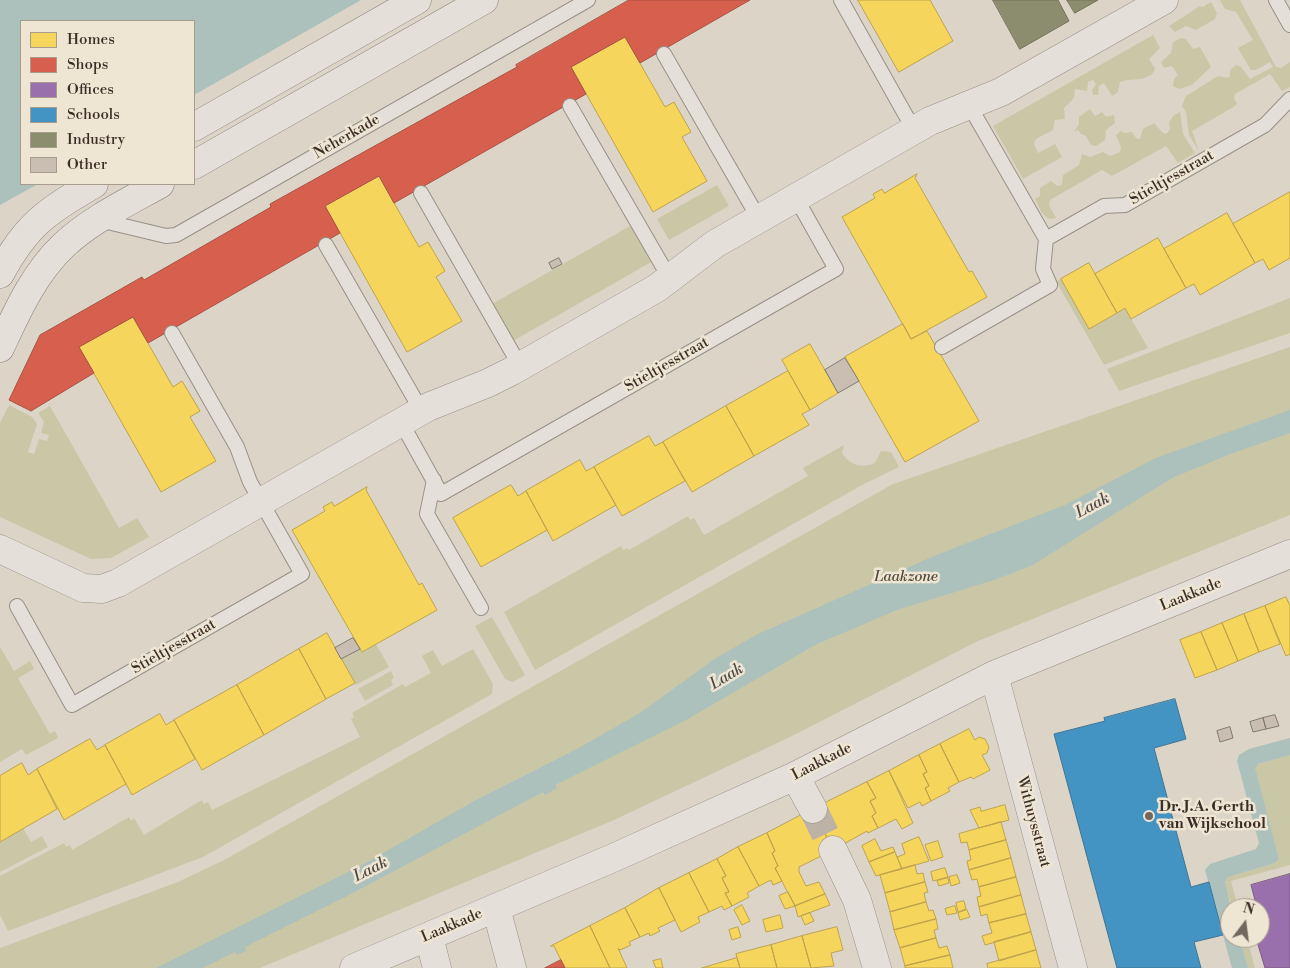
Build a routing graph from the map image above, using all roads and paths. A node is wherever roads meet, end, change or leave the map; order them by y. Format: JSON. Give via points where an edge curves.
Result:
{"nodes":[{"id":1,"x":417,"y":0,"type":"edge"},
{"id":2,"x":484,"y":0,"type":"edge"},
{"id":3,"x":588,"y":0,"type":"edge"},
{"id":4,"x":841,"y":0,"type":"edge"},
{"id":5,"x":1164,"y":0,"type":"edge"},
{"id":6,"x":1276,"y":0,"type":"edge"},
{"id":7,"x":1290,"y":25,"type":"edge"},
{"id":8,"x":664,"y":54,"type":"dead end"},
{"id":9,"x":1290,"y":100,"type":"edge"},
{"id":10,"x":969,"y":105,"type":"junction"},
{"id":11,"x":570,"y":106,"type":"dead end"},
{"id":12,"x":195,"y":126,"type":"edge"},
{"id":13,"x":914,"y":130,"type":"junction"},
{"id":14,"x":195,"y":164,"type":"edge"},
{"id":15,"x":92,"y":185,"type":"edge"},
{"id":16,"x":158,"y":185,"type":"edge"},
{"id":17,"x":421,"y":192,"type":"dead end"},
{"id":18,"x":796,"y":198,"type":"junction"},
{"id":19,"x":98,"y":219,"type":"junction"},
{"id":20,"x":759,"y":219,"type":"junction"},
{"id":21,"x":1046,"y":239,"type":"junction"},
{"id":22,"x":326,"y":245,"type":"dead end"},
{"id":23,"x":0,"y":274,"type":"edge"},
{"id":24,"x":670,"y":279,"type":"junction"},
{"id":25,"x":172,"y":333,"type":"dead end"},
{"id":26,"x":0,"y":348,"type":"edge"},
{"id":27,"x":942,"y":348,"type":"dead end"},
{"id":28,"x":520,"y":366,"type":"junction"},
{"id":29,"x":411,"y":416,"type":"junction"},
{"id":30,"x":434,"y":480,"type":"junction"},
{"id":31,"x":261,"y":501,"type":"junction"},
{"id":32,"x":0,"y":549,"type":"edge"},
{"id":33,"x":1290,"y":554,"type":"edge"},
{"id":34,"x":17,"y":606,"type":"dead end"},
{"id":35,"x":481,"y":608,"type":"dead end"},
{"id":36,"x":994,"y":675,"type":"junction"},
{"id":37,"x":795,"y":776,"type":"junction"},
{"id":38,"x":813,"y":810,"type":"tunnel mouth"},
{"id":39,"x":833,"y":850,"type":"tunnel mouth"},
{"id":40,"x":496,"y":908,"type":"junction"},
{"id":41,"x":428,"y":936,"type":"junction"},
{"id":42,"x":354,"y":968,"type":"edge"},
{"id":43,"x":437,"y":968,"type":"edge"},
{"id":44,"x":512,"y":968,"type":"edge"},
{"id":45,"x":877,"y":968,"type":"edge"},
{"id":46,"x":1073,"y":968,"type":"edge"}],
"edges":[{"from":1,"to":12,"type":"street"},
{"from":2,"to":14,"type":"street"},
{"from":3,"to":19,"type":"lane","name":"Neherkade","via":[[176,235],[166,236]]},
{"from":4,"to":13,"type":"lane"},
{"from":5,"to":10,"type":"street","via":[[1006,90]]},
{"from":6,"to":7,"type":"lane"},
{"from":8,"to":20,"type":"lane"},
{"from":9,"to":21,"type":"lane","name":"Stieltjesstraat","via":[[1257,130],[1125,205],[1104,206]]},
{"from":10,"to":13,"type":"street"},
{"from":10,"to":21,"type":"lane"},
{"from":11,"to":24,"type":"lane"},
{"from":13,"to":18,"type":"street"},
{"from":15,"to":23,"type":"street","via":[[34,224],[16,245]]},
{"from":16,"to":19,"type":"street"},
{"from":17,"to":28,"type":"lane"},
{"from":18,"to":20,"type":"street"},
{"from":18,"to":30,"type":"lane","name":"Stieltjesstraat","via":[[836,269],[441,494]]},
{"from":19,"to":26,"type":"street","via":[[64,246],[42,270]]},
{"from":20,"to":24,"type":"street","via":[[704,251]]},
{"from":21,"to":27,"type":"lane","via":[[1043,269],[1050,285]]},
{"from":22,"to":29,"type":"lane","name":"Stieltjesstraat"},
{"from":24,"to":28,"type":"street"},
{"from":25,"to":31,"type":"lane","name":"Stieltjesstraat","via":[[237,447]]},
{"from":28,"to":29,"type":"street"},
{"from":29,"to":30,"type":"lane","name":"Stieltjesstraat"},
{"from":29,"to":31,"type":"street"},
{"from":30,"to":35,"type":"lane","via":[[427,514]]},
{"from":31,"to":32,"type":"street","via":[[102,589],[78,586]]},
{"from":31,"to":34,"type":"lane","name":"Stieltjesstraat","via":[[302,574],[72,705]]},
{"from":33,"to":36,"type":"street","name":"Laakkade"},
{"from":36,"to":37,"type":"street","name":"Laakkade"},
{"from":36,"to":46,"type":"street","name":"Withuysstraat"},
{"from":37,"to":38,"type":"street"},
{"from":37,"to":40,"type":"street","name":"Laakkade"},
{"from":39,"to":45,"type":"street","via":[[857,900]]},
{"from":40,"to":41,"type":"street","name":"Laakkade"},
{"from":40,"to":44,"type":"street"},
{"from":41,"to":42,"type":"street","name":"Laakkade"},
{"from":41,"to":43,"type":"street"}]}
